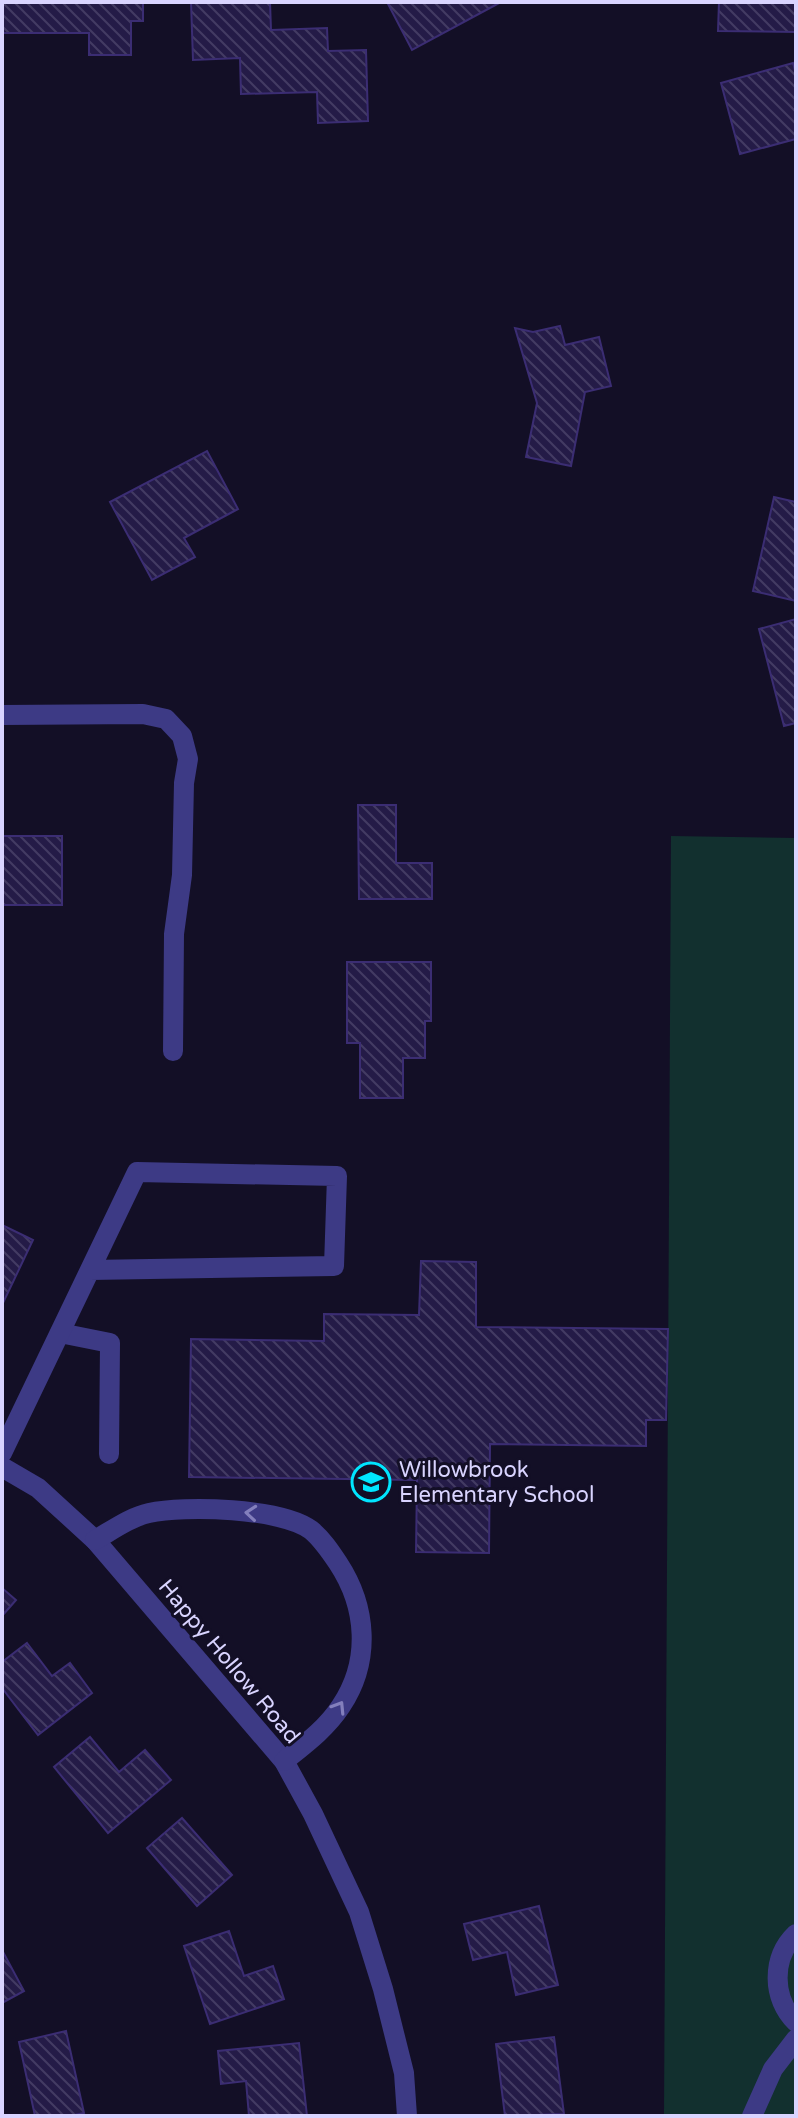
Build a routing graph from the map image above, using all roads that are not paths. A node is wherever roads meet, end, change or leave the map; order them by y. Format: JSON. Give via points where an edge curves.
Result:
{"nodes":[{"id":1,"x":2,"y":715,"type":"edge"},
{"id":2,"x":173,"y":1051,"type":"dead end"},
{"id":3,"x":90,"y":1270,"type":"junction"},
{"id":4,"x":60,"y":1333,"type":"junction"},
{"id":5,"x":2,"y":1453,"type":"edge"},
{"id":6,"x":109,"y":1454,"type":"dead end"},
{"id":7,"x":2,"y":1467,"type":"edge"},
{"id":8,"x":95,"y":1540,"type":"junction"},
{"id":9,"x":284,"y":1761,"type":"junction"},
{"id":10,"x":796,"y":1934,"type":"edge"},
{"id":11,"x":796,"y":2022,"type":"edge"},
{"id":12,"x":796,"y":2039,"type":"edge"},
{"id":13,"x":407,"y":2116,"type":"edge"},
{"id":14,"x":752,"y":2116,"type":"edge"}],
"edges":[{"from":1,"to":2,"type":"street","via":[[143,714],[166,719],[182,736],[188,759],[174,934]]},
{"from":3,"to":3,"type":"street","via":[[137,1172],[337,1176],[334,1266]]},
{"from":3,"to":4,"type":"street"},
{"from":4,"to":5,"type":"street"},
{"from":4,"to":6,"type":"street","via":[[110,1343]]},
{"from":7,"to":8,"type":"street","name":"Happy Hollow Road","via":[[38,1488]]},
{"from":8,"to":9,"type":"street","name":"Happy Hollow Road"},
{"from":9,"to":8,"type":"street","one_way":true,"via":[[343,1704],[363,1650],[355,1594],[325,1544],[291,1520],[225,1510],[151,1512]]},
{"from":9,"to":13,"type":"street","name":"Happy Hollow Road","via":[[359,1912],[404,2073]]},
{"from":10,"to":11,"type":"street","via":[[781,1957],[777,1977],[780,1997]]},
{"from":12,"to":14,"type":"street","via":[[773,2069]]}]}
